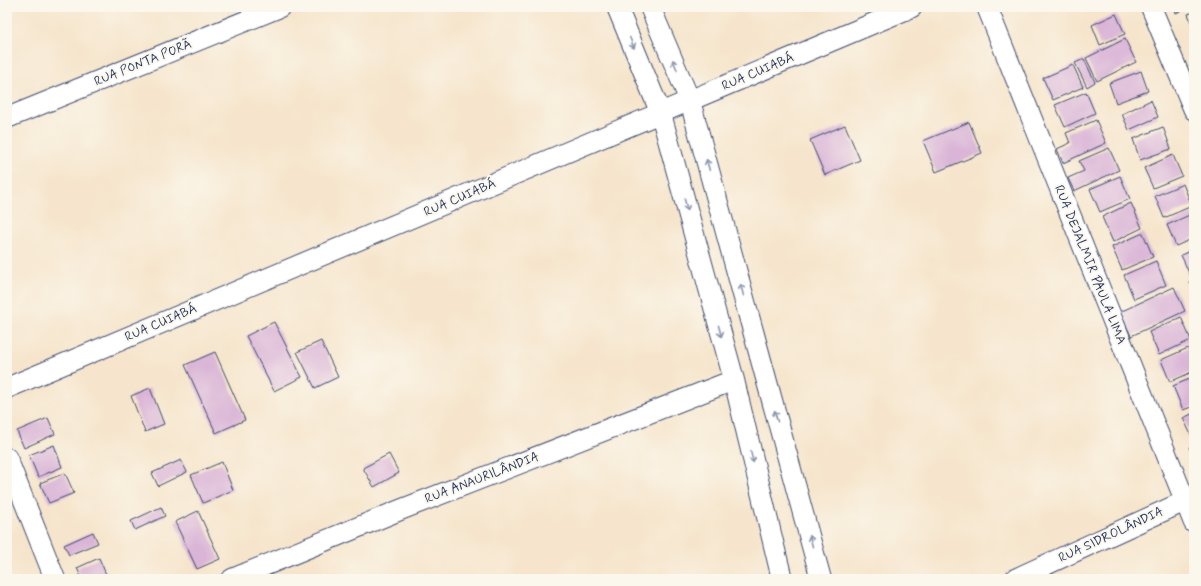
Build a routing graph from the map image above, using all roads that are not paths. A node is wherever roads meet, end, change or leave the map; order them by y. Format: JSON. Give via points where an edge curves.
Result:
{"nodes":[{"id":1,"x":280,"y":7,"type":"edge"},
{"id":2,"x":617,"y":7,"type":"edge"},
{"id":3,"x":650,"y":7,"type":"edge"},
{"id":4,"x":912,"y":7,"type":"edge"},
{"id":5,"x":987,"y":7,"type":"edge"},
{"id":6,"x":1151,"y":7,"type":"edge"},
{"id":7,"x":690,"y":101,"type":"junction"},
{"id":8,"x":1194,"y":110,"type":"edge"},
{"id":9,"x":661,"y":114,"type":"junction"},
{"id":10,"x":7,"y":118,"type":"edge"},
{"id":11,"x":734,"y":380,"type":"junction"},
{"id":12,"x":7,"y":388,"type":"edge"},
{"id":13,"x":7,"y":458,"type":"edge"},
{"id":14,"x":1190,"y":499,"type":"edge"},
{"id":15,"x":1194,"y":523,"type":"edge"},
{"id":16,"x":55,"y":579,"type":"edge"},
{"id":17,"x":232,"y":579,"type":"edge"},
{"id":18,"x":782,"y":579,"type":"edge"},
{"id":19,"x":821,"y":579,"type":"edge"},
{"id":20,"x":1015,"y":579,"type":"edge"}],
"edges":[{"from":1,"to":10,"type":"street","name":"RUA PONTA PORÃ"},
{"from":2,"to":9,"type":"street","one_way":true},
{"from":7,"to":3,"type":"street","one_way":true},
{"from":4,"to":7,"type":"street","name":"RUA CUIABÁ"},
{"from":5,"to":14,"type":"street","name":"RUA DEJALMIR PAULA LIMA"},
{"from":6,"to":8,"type":"street"},
{"from":7,"to":9,"type":"street","name":"RUA CUIABÁ"},
{"from":19,"to":7,"type":"street","one_way":true},
{"from":9,"to":11,"type":"street","one_way":true},
{"from":9,"to":12,"type":"street","name":"RUA CUIABÁ"},
{"from":11,"to":17,"type":"street","name":"RUA ANAURILÂNDIA","via":[[400,510]]},
{"from":11,"to":18,"type":"street","one_way":true},
{"from":13,"to":16,"type":"street"},
{"from":14,"to":15,"type":"street","name":"RUA DEJALMIR PAULA LIMA"},
{"from":14,"to":20,"type":"street","name":"RUA SIDROLÂNDIA"}]}
